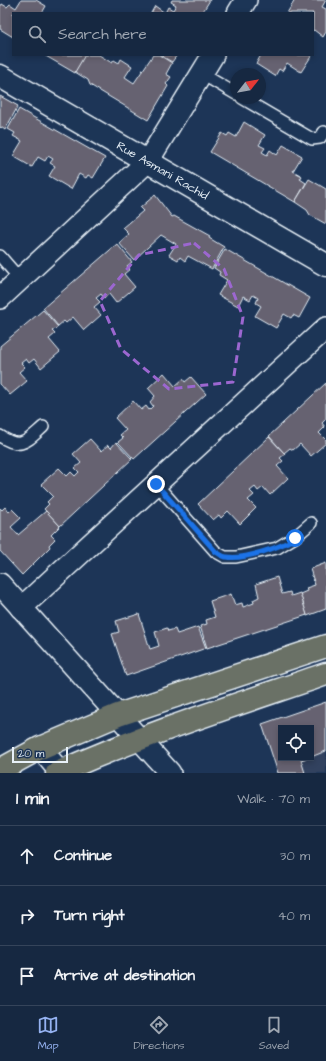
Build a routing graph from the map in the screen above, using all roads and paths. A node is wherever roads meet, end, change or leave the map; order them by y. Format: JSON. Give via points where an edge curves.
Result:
{"nodes":[{"id":1,"x":246,"y":0,"type":"edge"},
{"id":2,"x":239,"y":12,"type":"edge"},
{"id":3,"x":212,"y":56,"type":"edge"},
{"id":4,"x":202,"y":74,"type":"junction"},
{"id":5,"x":0,"y":76,"type":"edge"},
{"id":6,"x":230,"y":90,"type":"edge"},
{"id":7,"x":252,"y":104,"type":"edge"},
{"id":8,"x":324,"y":132,"type":"dead end"},
{"id":9,"x":148,"y":161,"type":"junction"},
{"id":10,"x":0,"y":256,"type":"edge"},
{"id":11,"x":326,"y":265,"type":"edge"},
{"id":12,"x":20,"y":279,"type":"junction"},
{"id":13,"x":0,"y":298,"type":"edge"},
{"id":14,"x":326,"y":328,"type":"edge"},
{"id":15,"x":43,"y":427,"type":"dead end"},
{"id":16,"x":0,"y":436,"type":"edge"},
{"id":17,"x":156,"y":484,"type":"junction"},
{"id":18,"x":311,"y":523,"type":"dead end"},
{"id":19,"x":0,"y":584,"type":"edge"},
{"id":20,"x":21,"y":608,"type":"junction"},
{"id":21,"x":326,"y":646,"type":"edge"},
{"id":22,"x":326,"y":674,"type":"edge"},
{"id":23,"x":118,"y":715,"type":"junction"},
{"id":24,"x":140,"y":739,"type":"junction"},
{"id":25,"x":40,"y":748,"type":"junction"},
{"id":26,"x":0,"y":770,"type":"edge"},
{"id":27,"x":59,"y":773,"type":"edge"},
{"id":28,"x":170,"y":773,"type":"edge"}],
"edges":[{"from":1,"to":2,"type":"street"},
{"from":3,"to":4,"type":"street"},
{"from":4,"to":6,"type":"lane"},
{"from":4,"to":9,"type":"street"},
{"from":5,"to":9,"type":"street","name":"Rue Asmani Rachid"},
{"from":7,"to":8,"type":"lane","via":[[312,139],[320,138]]},
{"from":9,"to":11,"type":"street","name":"Rue Asmani Rachid"},
{"from":9,"to":12,"type":"street"},
{"from":10,"to":12,"type":"lane"},
{"from":12,"to":13,"type":"street"},
{"from":14,"to":17,"type":"street"},
{"from":15,"to":16,"type":"lane","via":[[22,443],[13,443]]},
{"from":17,"to":18,"type":"lane","via":[[216,552],[225,557],[236,558],[276,548],[295,538]]},
{"from":17,"to":20,"type":"street"},
{"from":19,"to":20,"type":"street"},
{"from":20,"to":23,"type":"street"},
{"from":21,"to":23,"type":"main road"},
{"from":22,"to":24,"type":"main road"},
{"from":23,"to":24,"type":"street"},
{"from":23,"to":25,"type":"main road"},
{"from":24,"to":27,"type":"main road"},
{"from":24,"to":28,"type":"street"},
{"from":25,"to":26,"type":"main road"},
{"from":25,"to":27,"type":"street"}]}
